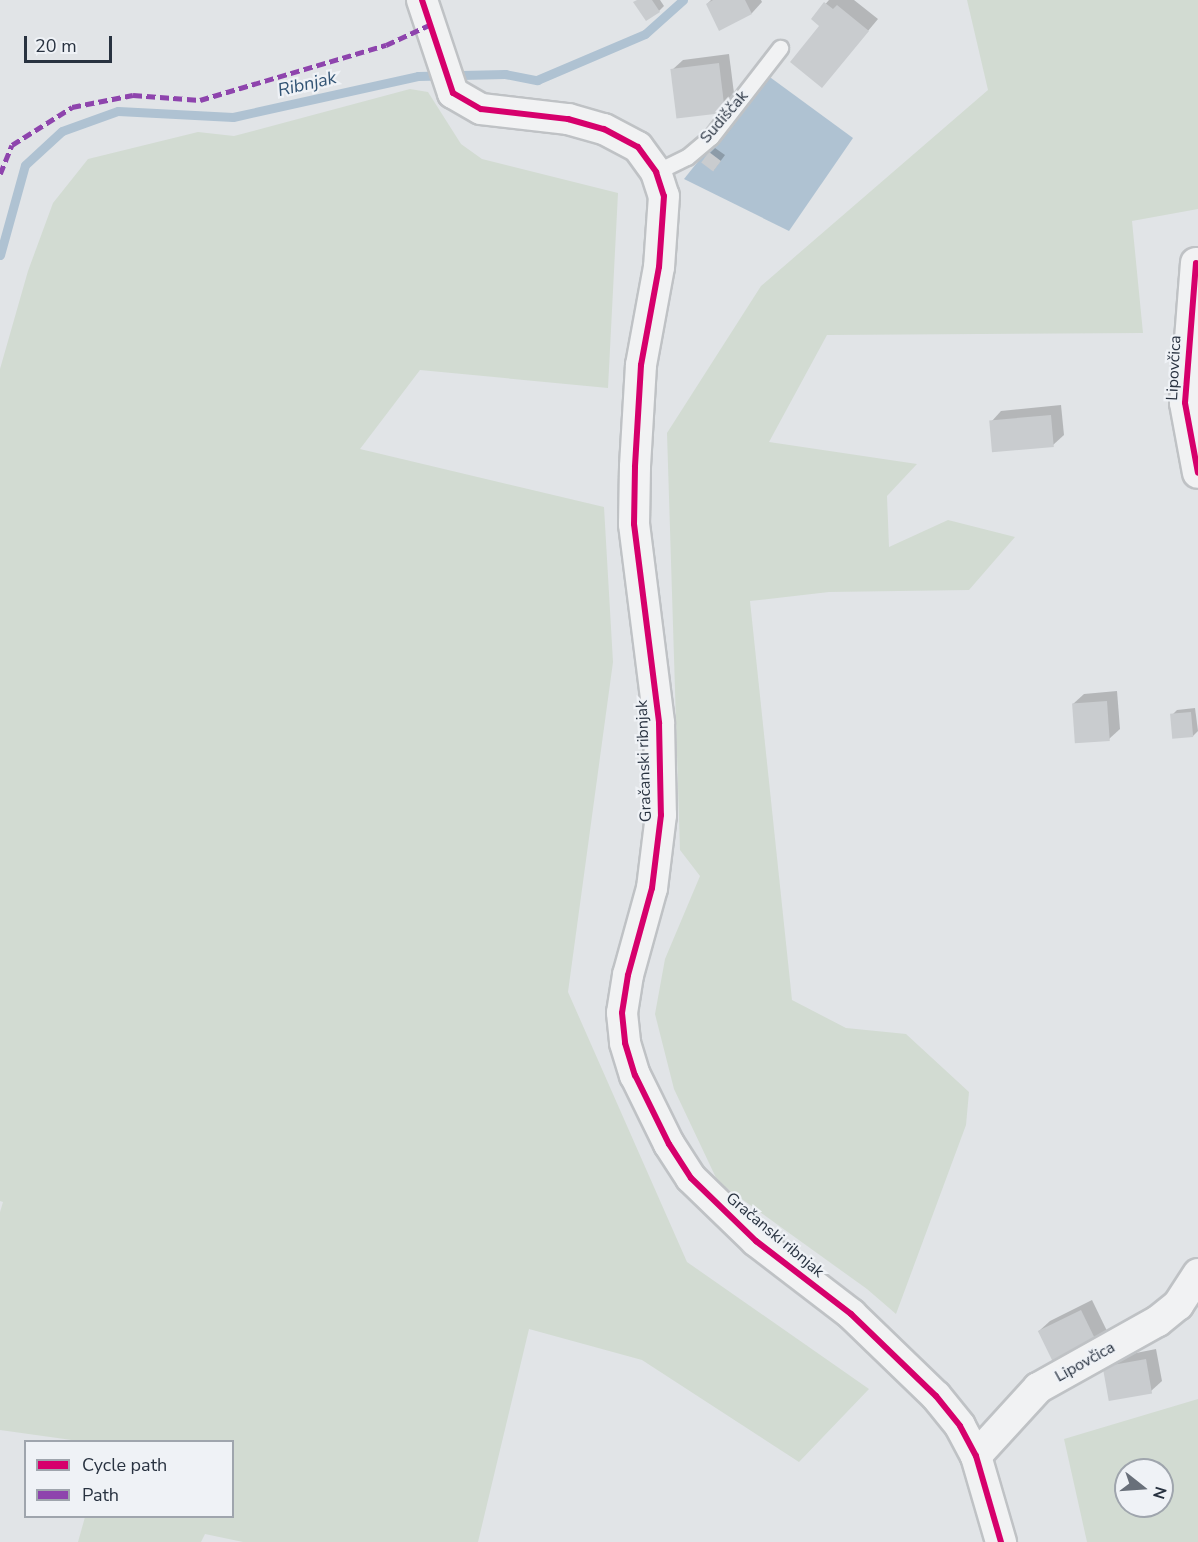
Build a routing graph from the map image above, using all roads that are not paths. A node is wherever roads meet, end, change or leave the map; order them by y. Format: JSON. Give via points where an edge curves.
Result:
{"nodes":[{"id":1,"x":422,"y":0,"type":"edge"},
{"id":2,"x":780,"y":48,"type":"dead end"},
{"id":3,"x":656,"y":172,"type":"junction"},
{"id":4,"x":1196,"y":263,"type":"dead end"},
{"id":5,"x":1198,"y":473,"type":"edge"},
{"id":6,"x":1198,"y":1274,"type":"edge"},
{"id":7,"x":976,"y":1456,"type":"junction"},
{"id":8,"x":1001,"y":1542,"type":"edge"}],
"edges":[{"from":1,"to":3,"type":"street","name":"Gračanski ribnjak","via":[[453,93],[481,109],[568,119],[604,129],[638,147]]},
{"from":2,"to":3,"type":"lane","name":"Sudiščak","via":[[711,137],[687,157]]},
{"from":3,"to":7,"type":"street","name":"Gračanski ribnjak","via":[[664,196],[663,232],[636,414],[634,524],[659,723],[662,815],[652,888],[627,975],[621,1013],[625,1043],[651,1111],[692,1178],[756,1240],[851,1314],[936,1396],[960,1426]]},
{"from":4,"to":5,"type":"street","name":"Lipovčica","via":[[1185,403]]},
{"from":6,"to":7,"type":"street","name":"Lipovčica","via":[[1178,1305],[1158,1321],[1038,1388]]},
{"from":7,"to":8,"type":"street","name":"Gračanski ribnjak"}]}
